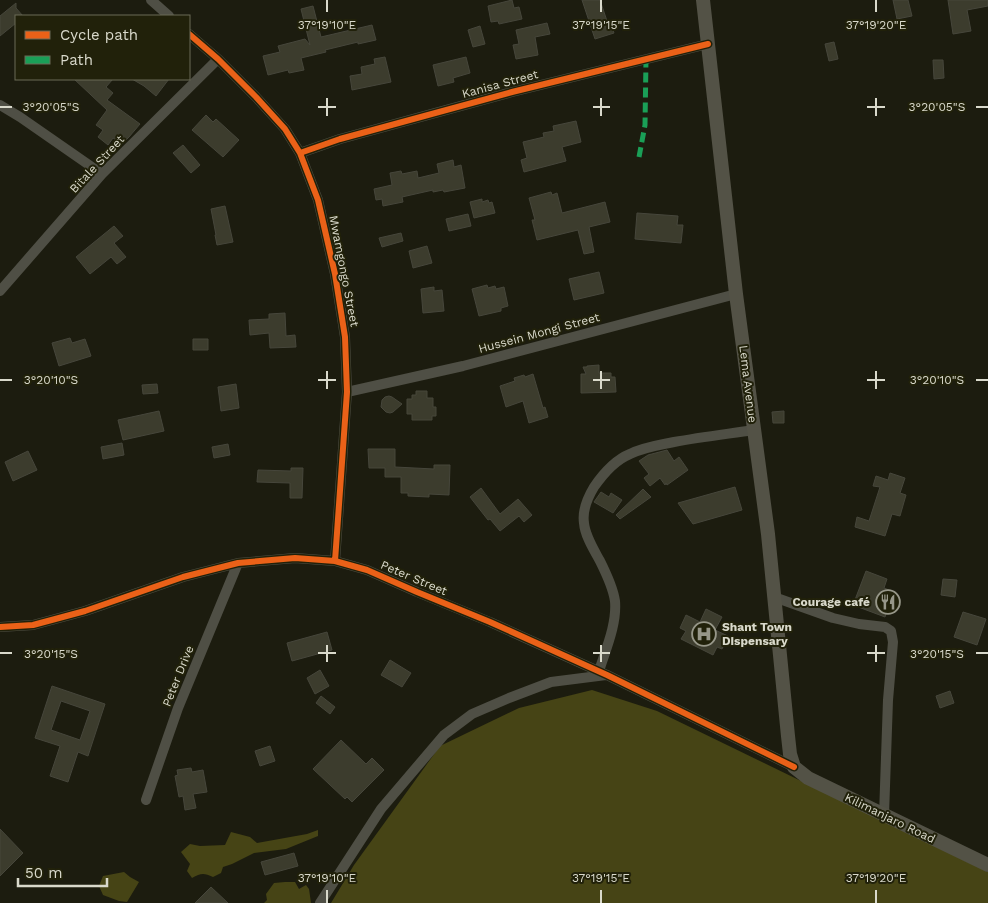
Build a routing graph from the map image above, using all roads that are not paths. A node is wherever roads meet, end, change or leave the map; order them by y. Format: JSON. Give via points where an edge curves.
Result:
{"nodes":[{"id":1,"x":151,"y":0,"type":"edge"},
{"id":2,"x":703,"y":0,"type":"edge"},
{"id":3,"x":168,"y":15,"type":"edge"},
{"id":4,"x":190,"y":35,"type":"edge"},
{"id":5,"x":708,"y":44,"type":"junction"},
{"id":6,"x":218,"y":59,"type":"junction"},
{"id":7,"x":0,"y":105,"type":"edge"},
{"id":8,"x":300,"y":153,"type":"junction"},
{"id":9,"x":102,"y":174,"type":"junction"},
{"id":10,"x":0,"y":291,"type":"edge"},
{"id":11,"x":736,"y":294,"type":"junction"},
{"id":12,"x":347,"y":392,"type":"junction"},
{"id":13,"x":754,"y":430,"type":"junction"},
{"id":14,"x":335,"y":561,"type":"junction"},
{"id":15,"x":238,"y":563,"type":"junction"},
{"id":16,"x":774,"y":597,"type":"junction"},
{"id":17,"x":0,"y":627,"type":"edge"},
{"id":18,"x":603,"y":673,"type":"junction"},
{"id":19,"x":794,"y":767,"type":"junction"},
{"id":20,"x":146,"y":800,"type":"dead end"},
{"id":21,"x":884,"y":815,"type":"junction"},
{"id":22,"x":988,"y":865,"type":"edge"},
{"id":23,"x":320,"y":903,"type":"edge"}],
"edges":[{"from":1,"to":3,"type":"street"},
{"from":2,"to":5,"type":"main road","name":"Lema Avenue"},
{"from":4,"to":6,"type":"street","name":"Mwamgongo Street"},
{"from":5,"to":8,"type":"street","name":"Kanisa Street","via":[[512,92],[340,138]]},
{"from":5,"to":11,"type":"main road","name":"Lema Avenue"},
{"from":6,"to":8,"type":"street","name":"Mwamgongo Street","via":[[279,122]]},
{"from":6,"to":9,"type":"street","name":"Bitale Street"},
{"from":7,"to":9,"type":"street"},
{"from":8,"to":12,"type":"street","name":"Mwamgongo Street","via":[[318,200],[335,274],[345,337]]},
{"from":9,"to":10,"type":"street","name":"Bitale Street"},
{"from":11,"to":12,"type":"street","name":"Hussein Mongi Street","via":[[463,366]]},
{"from":11,"to":13,"type":"main road","name":"Lema Avenue"},
{"from":12,"to":14,"type":"street","name":"Mwamgongo Street"},
{"from":13,"to":16,"type":"main road","name":"Lema Avenue"},
{"from":13,"to":18,"type":"street","via":[[656,446],[630,454],[601,476],[585,505],[584,523],[614,600]]},
{"from":14,"to":15,"type":"street","name":"Peter Street","via":[[295,558]]},
{"from":14,"to":18,"type":"street","name":"Peter Street","via":[[367,570]]},
{"from":15,"to":17,"type":"street","name":"Peter Street","via":[[183,576],[76,614],[33,625]]},
{"from":15,"to":20,"type":"street","name":"Peter Drive","via":[[178,708]]},
{"from":16,"to":19,"type":"main road","name":"Lema Avenue"},
{"from":16,"to":21,"type":"street","via":[[833,618],[885,627],[891,631]]},
{"from":18,"to":19,"type":"street","name":"Peter Street"},
{"from":18,"to":23,"type":"street","via":[[551,682],[509,698],[472,714],[444,735],[381,809]]},
{"from":19,"to":21,"type":"main road","name":"Kilimanjaro Road","via":[[808,778]]},
{"from":21,"to":22,"type":"main road","name":"Kilimanjaro Road"}]}
